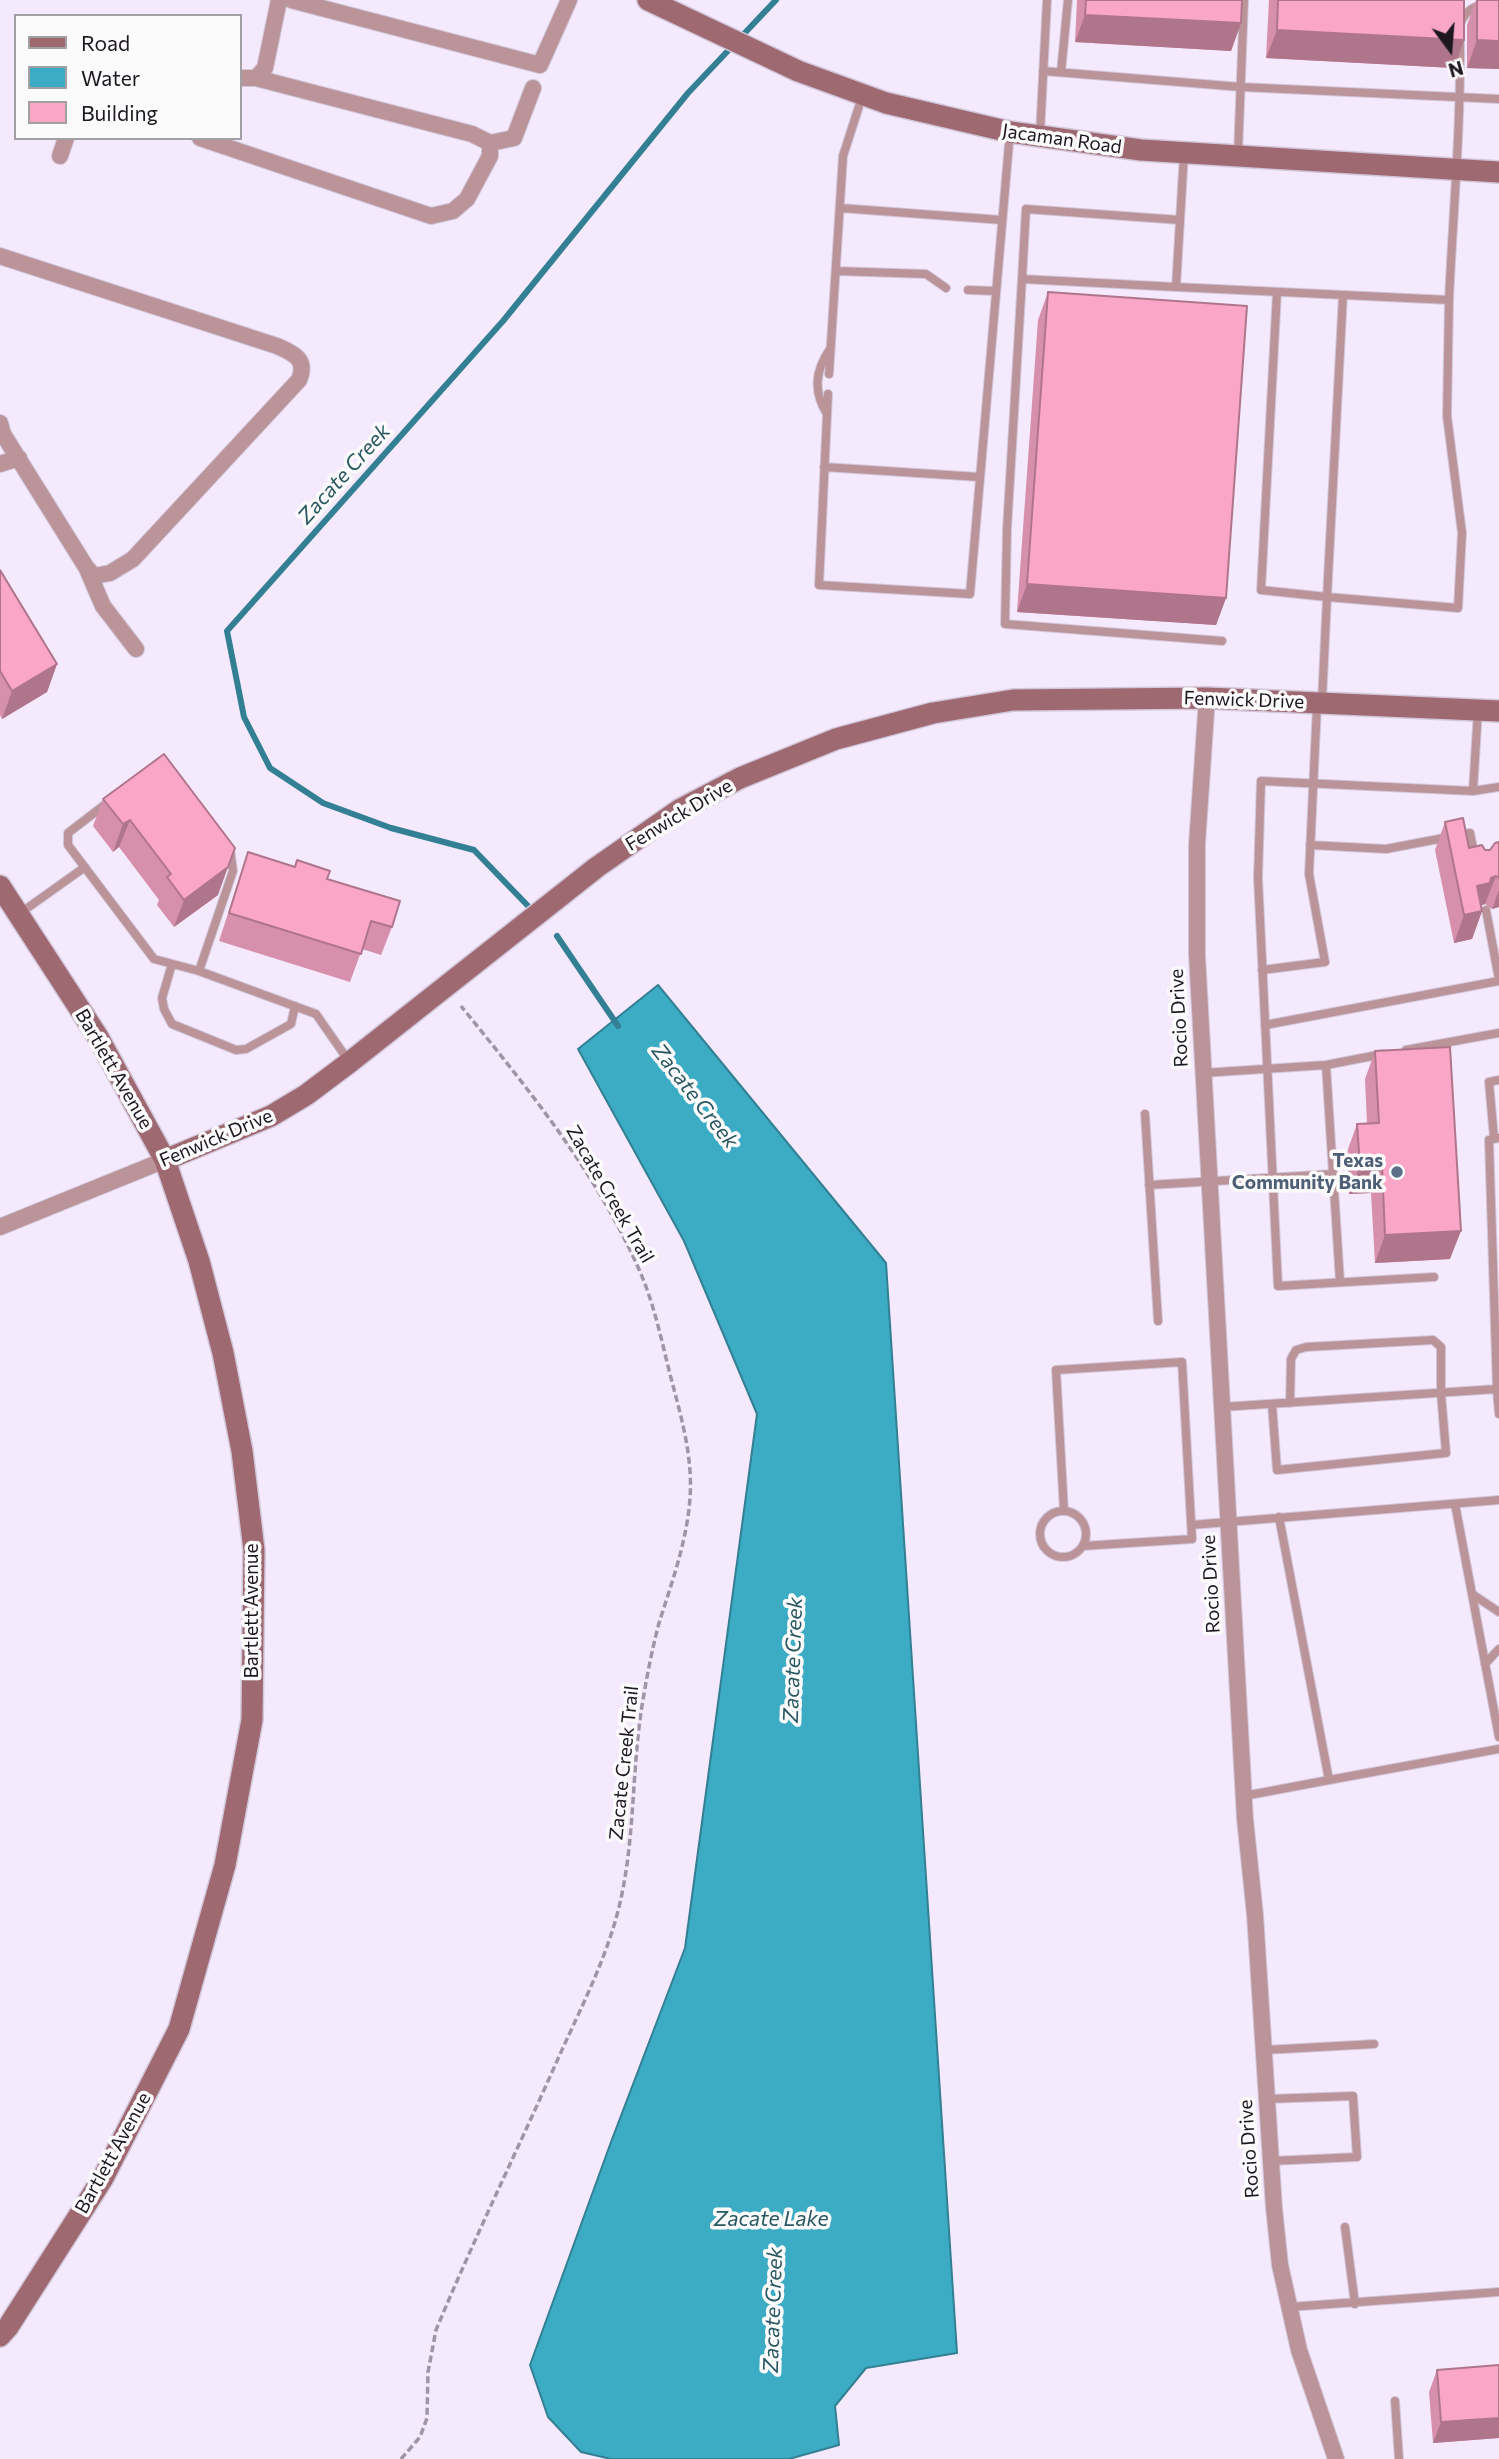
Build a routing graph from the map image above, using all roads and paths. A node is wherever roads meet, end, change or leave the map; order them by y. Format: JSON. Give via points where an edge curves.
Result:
{"nodes":[{"id":1,"x":279,"y":0,"type":"edge"},
{"id":2,"x":291,"y":0,"type":"edge"},
{"id":3,"x":569,"y":0,"type":"edge"},
{"id":4,"x":648,"y":0,"type":"edge"},
{"id":5,"x":1047,"y":0,"type":"edge"},
{"id":6,"x":1068,"y":0,"type":"edge"},
{"id":7,"x":1244,"y":0,"type":"edge"},
{"id":8,"x":1499,"y":6,"type":"edge"},
{"id":9,"x":1043,"y":71,"type":"junction"},
{"id":10,"x":1061,"y":72,"type":"junction"},
{"id":11,"x":248,"y":78,"type":"edge"},
{"id":12,"x":1241,"y":86,"type":"junction"},
{"id":13,"x":533,"y":88,"type":"dead end"},
{"id":14,"x":863,"y":94,"type":"junction"},
{"id":15,"x":1461,"y":98,"type":"junction"},
{"id":16,"x":1499,"y":99,"type":"edge"},
{"id":17,"x":1010,"y":132,"type":"junction"},
{"id":18,"x":1040,"y":136,"type":"junction"},
{"id":19,"x":65,"y":140,"type":"edge"},
{"id":20,"x":206,"y":140,"type":"edge"},
{"id":21,"x":490,"y":143,"type":"junction"},
{"id":22,"x":1184,"y":153,"type":"junction"},
{"id":23,"x":60,"y":156,"type":"dead end"},
{"id":24,"x":1238,"y":156,"type":"junction"},
{"id":25,"x":1455,"y":169,"type":"junction"},
{"id":26,"x":1499,"y":172,"type":"edge"},
{"id":27,"x":840,"y":208,"type":"junction"},
{"id":28,"x":1002,"y":220,"type":"junction"},
{"id":29,"x":1180,"y":220,"type":"junction"},
{"id":30,"x":0,"y":256,"type":"edge"},
{"id":31,"x":836,"y":271,"type":"junction"},
{"id":32,"x":1023,"y":279,"type":"junction"},
{"id":33,"x":1176,"y":287,"type":"junction"},
{"id":34,"x":946,"y":288,"type":"dead end"},
{"id":35,"x":968,"y":290,"type":"dead end"},
{"id":36,"x":995,"y":291,"type":"junction"},
{"id":37,"x":1277,"y":292,"type":"junction"},
{"id":38,"x":1343,"y":295,"type":"junction"},
{"id":39,"x":1449,"y":300,"type":"junction"},
{"id":40,"x":831,"y":348,"type":"junction"},
{"id":41,"x":829,"y":374,"type":"dead end"},
{"id":42,"x":828,"y":394,"type":"dead end"},
{"id":43,"x":827,"y":414,"type":"junction"},
{"id":44,"x":0,"y":423,"type":"edge"},
{"id":45,"x":19,"y":458,"type":"junction"},
{"id":46,"x":0,"y":464,"type":"edge"},
{"id":47,"x":824,"y":467,"type":"junction"},
{"id":48,"x":979,"y":477,"type":"junction"},
{"id":49,"x":86,"y":567,"type":"junction"},
{"id":50,"x":1327,"y":597,"type":"junction"},
{"id":51,"x":1222,"y":641,"type":"dead end"},
{"id":52,"x":136,"y":649,"type":"dead end"},
{"id":53,"x":1207,"y":698,"type":"junction"},
{"id":54,"x":1319,"y":703,"type":"junction"},
{"id":55,"x":1489,"y":710,"type":"edge"},
{"id":56,"x":1313,"y":783,"type":"junction"},
{"id":57,"x":1499,"y":787,"type":"edge"},
{"id":58,"x":1473,"y":790,"type":"junction"},
{"id":59,"x":111,"y":800,"type":"edge"},
{"id":60,"x":222,"y":836,"type":"edge"},
{"id":61,"x":1310,"y":845,"type":"junction"},
{"id":62,"x":85,"y":867,"type":"junction"},
{"id":63,"x":1478,"y":872,"type":"edge"},
{"id":64,"x":0,"y":886,"type":"edge"},
{"id":65,"x":1486,"y":910,"type":"dead end"},
{"id":66,"x":19,"y":915,"type":"junction"},
{"id":67,"x":172,"y":964,"type":"junction"},
{"id":68,"x":1262,"y":970,"type":"junction"},
{"id":69,"x":200,"y":971,"type":"junction"},
{"id":70,"x":1499,"y":980,"type":"edge"},
{"id":71,"x":295,"y":1006,"type":"junction"},
{"id":72,"x":461,"y":1006,"type":"dead end"},
{"id":73,"x":1265,"y":1025,"type":"junction"},
{"id":74,"x":1499,"y":1033,"type":"edge"},
{"id":75,"x":350,"y":1062,"type":"junction"},
{"id":76,"x":1326,"y":1065,"type":"junction"},
{"id":77,"x":1266,"y":1069,"type":"junction"},
{"id":78,"x":1203,"y":1073,"type":"junction"},
{"id":79,"x":1499,"y":1080,"type":"edge"},
{"id":80,"x":1145,"y":1114,"type":"dead end"},
{"id":81,"x":1497,"y":1138,"type":"edge"},
{"id":82,"x":165,"y":1160,"type":"junction"},
{"id":83,"x":1333,"y":1174,"type":"junction"},
{"id":84,"x":1272,"y":1177,"type":"junction"},
{"id":85,"x":1209,"y":1180,"type":"junction"},
{"id":86,"x":1149,"y":1185,"type":"junction"},
{"id":87,"x":0,"y":1227,"type":"edge"},
{"id":88,"x":1434,"y":1277,"type":"dead end"},
{"id":89,"x":1340,"y":1282,"type":"junction"},
{"id":90,"x":1158,"y":1321,"type":"dead end"},
{"id":91,"x":1498,"y":1389,"type":"edge"},
{"id":92,"x":1441,"y":1393,"type":"junction"},
{"id":93,"x":1290,"y":1403,"type":"junction"},
{"id":94,"x":1272,"y":1404,"type":"junction"},
{"id":95,"x":1222,"y":1407,"type":"junction"},
{"id":96,"x":1499,"y":1414,"type":"edge"},
{"id":97,"x":1499,"y":1500,"type":"edge"},
{"id":98,"x":1455,"y":1504,"type":"junction"},
{"id":99,"x":1064,"y":1511,"type":"junction"},
{"id":100,"x":1279,"y":1517,"type":"junction"},
{"id":101,"x":1228,"y":1521,"type":"junction"},
{"id":102,"x":1191,"y":1525,"type":"junction"},
{"id":103,"x":1083,"y":1546,"type":"junction"},
{"id":104,"x":1472,"y":1594,"type":"junction"},
{"id":105,"x":1499,"y":1612,"type":"edge"},
{"id":106,"x":1499,"y":1649,"type":"edge"},
{"id":107,"x":1485,"y":1664,"type":"junction"},
{"id":108,"x":1499,"y":1737,"type":"edge"},
{"id":109,"x":1499,"y":1749,"type":"edge"},
{"id":110,"x":1329,"y":1780,"type":"junction"},
{"id":111,"x":1244,"y":1796,"type":"junction"},
{"id":112,"x":1374,"y":2044,"type":"dead end"},
{"id":113,"x":1265,"y":2050,"type":"junction"},
{"id":114,"x":1267,"y":2099,"type":"junction"},
{"id":115,"x":1271,"y":2161,"type":"junction"},
{"id":116,"x":1345,"y":2227,"type":"dead end"},
{"id":117,"x":1499,"y":2292,"type":"edge"},
{"id":118,"x":1355,"y":2304,"type":"junction"},
{"id":119,"x":1289,"y":2307,"type":"junction"},
{"id":120,"x":0,"y":2336,"type":"edge"},
{"id":121,"x":1395,"y":2401,"type":"dead end"},
{"id":122,"x":401,"y":2459,"type":"edge"},
{"id":123,"x":1336,"y":2459,"type":"edge"},
{"id":124,"x":1399,"y":2459,"type":"edge"}],
"edges":[{"from":1,"to":11,"type":"street","via":[[265,68]]},
{"from":2,"to":3,"type":"street","via":[[540,65]]},
{"from":4,"to":14,"type":"main road","name":"Jacaman Road","via":[[798,71]]},
{"from":5,"to":9,"type":"lane"},
{"from":6,"to":10,"type":"lane"},
{"from":7,"to":12,"type":"lane"},
{"from":8,"to":15,"type":"lane","via":[[1478,5],[1466,11],[1460,24]]},
{"from":9,"to":10,"type":"lane"},
{"from":9,"to":18,"type":"lane"},
{"from":10,"to":12,"type":"lane"},
{"from":11,"to":21,"type":"street","via":[[472,134]]},
{"from":12,"to":15,"type":"lane"},
{"from":12,"to":24,"type":"lane"},
{"from":13,"to":21,"type":"street","via":[[514,138]]},
{"from":14,"to":17,"type":"main road","name":"Jacaman Road"},
{"from":14,"to":27,"type":"lane","via":[[843,156]]},
{"from":15,"to":16,"type":"lane"},
{"from":15,"to":25,"type":"lane"},
{"from":17,"to":18,"type":"main road","name":"Jacaman Road"},
{"from":17,"to":28,"type":"lane"},
{"from":18,"to":22,"type":"main road","name":"Jacaman Road"},
{"from":19,"to":23,"type":"street"},
{"from":20,"to":21,"type":"street","via":[[431,216],[453,211],[467,200],[491,156]]},
{"from":22,"to":24,"type":"main road","name":"Jacaman Road"},
{"from":22,"to":29,"type":"lane"},
{"from":24,"to":25,"type":"main road","name":"Jacaman Road"},
{"from":25,"to":26,"type":"main road","name":"Jacaman Road"},
{"from":25,"to":39,"type":"lane"},
{"from":27,"to":28,"type":"lane"},
{"from":27,"to":31,"type":"lane"},
{"from":28,"to":36,"type":"lane"},
{"from":29,"to":32,"type":"lane","via":[[1026,208]]},
{"from":29,"to":33,"type":"lane"},
{"from":30,"to":49,"type":"street","via":[[277,346],[295,354],[302,363],[299,380],[133,559],[110,573],[94,576]]},
{"from":31,"to":34,"type":"lane","via":[[926,274]]},
{"from":31,"to":40,"type":"lane"},
{"from":32,"to":33,"type":"lane"},
{"from":32,"to":51,"type":"lane","via":[[1005,624]]},
{"from":33,"to":37,"type":"lane"},
{"from":35,"to":36,"type":"lane"},
{"from":36,"to":48,"type":"lane"},
{"from":37,"to":38,"type":"lane"},
{"from":37,"to":50,"type":"lane","via":[[1261,590]]},
{"from":38,"to":39,"type":"lane"},
{"from":38,"to":50,"type":"lane"},
{"from":39,"to":50,"type":"lane","via":[[1447,416],[1462,533],[1458,608]]},
{"from":40,"to":41,"type":"lane"},
{"from":40,"to":43,"type":"lane","via":[[819,365],[818,399]]},
{"from":42,"to":43,"type":"lane"},
{"from":43,"to":47,"type":"lane"},
{"from":44,"to":45,"type":"street"},
{"from":45,"to":46,"type":"street"},
{"from":45,"to":49,"type":"street"},
{"from":47,"to":48,"type":"lane"},
{"from":47,"to":48,"type":"lane","via":[[818,585],[971,594]]},
{"from":49,"to":52,"type":"street","via":[[103,606]]},
{"from":50,"to":54,"type":"lane"},
{"from":53,"to":54,"type":"main road","name":"Fenwick Drive"},
{"from":53,"to":75,"type":"main road","name":"Fenwick Drive","via":[[1013,700],[933,713],[836,739],[740,778],[679,810],[597,867]]},
{"from":53,"to":78,"type":"street","name":"Rocio Drive","via":[[1196,955]]},
{"from":54,"to":55,"type":"main road","name":"Fenwick Drive"},
{"from":54,"to":56,"type":"lane"},
{"from":55,"to":58,"type":"lane"},
{"from":56,"to":58,"type":"lane"},
{"from":56,"to":61,"type":"lane"},
{"from":56,"to":68,"type":"lane","via":[[1261,781],[1258,878]]},
{"from":57,"to":58,"type":"lane"},
{"from":59,"to":62,"type":"lane","via":[[68,833],[68,845]]},
{"from":60,"to":69,"type":"lane","via":[[230,846],[233,871]]},
{"from":61,"to":63,"type":"lane","via":[[1386,849],[1470,833]]},
{"from":61,"to":68,"type":"lane","via":[[1309,874],[1325,962]]},
{"from":62,"to":66,"type":"lane"},
{"from":62,"to":67,"type":"lane","via":[[154,959]]},
{"from":64,"to":66,"type":"main road","name":"Bartlett Avenue"},
{"from":65,"to":70,"type":"lane"},
{"from":66,"to":82,"type":"main road","name":"Bartlett Avenue","via":[[98,1037]]},
{"from":67,"to":69,"type":"lane"},
{"from":67,"to":71,"type":"lane","via":[[162,998],[172,1024],[236,1050],[290,1024]]},
{"from":68,"to":73,"type":"lane"},
{"from":69,"to":71,"type":"lane"},
{"from":70,"to":73,"type":"lane"},
{"from":71,"to":75,"type":"lane","via":[[316,1014]]},
{"from":72,"to":122,"type":"path","name":"Zacate Creek Trail","via":[[567,1142],[642,1277],[682,1421],[690,1493],[684,1541],[644,1696],[633,1813],[615,1922],[590,1988],[436,2330],[428,2372],[427,2418],[420,2437]]},
{"from":73,"to":77,"type":"lane"},
{"from":74,"to":76,"type":"lane"},
{"from":75,"to":82,"type":"main road","name":"Fenwick Drive","via":[[271,1116]]},
{"from":76,"to":77,"type":"lane"},
{"from":76,"to":83,"type":"lane"},
{"from":77,"to":78,"type":"lane"},
{"from":77,"to":84,"type":"lane"},
{"from":78,"to":85,"type":"street","name":"Rocio Drive"},
{"from":79,"to":81,"type":"lane","via":[[1489,1082]]},
{"from":80,"to":86,"type":"lane"},
{"from":81,"to":91,"type":"lane","via":[[1489,1140]]},
{"from":82,"to":87,"type":"street","name":"Fenwick Drive"},
{"from":82,"to":120,"type":"main road","name":"Bartlett Avenue","via":[[199,1261],[242,1451],[254,1550],[252,1720],[225,1865],[179,2029],[103,2178]]},
{"from":83,"to":84,"type":"lane"},
{"from":83,"to":89,"type":"lane"},
{"from":84,"to":85,"type":"lane"},
{"from":84,"to":89,"type":"lane","via":[[1278,1286]]},
{"from":85,"to":86,"type":"lane"},
{"from":85,"to":95,"type":"street","name":"Rocio Drive"},
{"from":86,"to":90,"type":"lane"},
{"from":88,"to":89,"type":"lane"},
{"from":91,"to":92,"type":"lane"},
{"from":91,"to":96,"type":"lane"},
{"from":92,"to":93,"type":"lane"},
{"from":92,"to":93,"type":"lane","via":[[1441,1347],[1433,1340],[1307,1347],[1296,1350],[1290,1359]]},
{"from":92,"to":94,"type":"lane","via":[[1446,1453],[1277,1469]]},
{"from":93,"to":94,"type":"lane"},
{"from":94,"to":95,"type":"lane"},
{"from":95,"to":101,"type":"street","name":"Rocio Drive"},
{"from":97,"to":98,"type":"lane"},
{"from":98,"to":100,"type":"lane"},
{"from":98,"to":104,"type":"lane"},
{"from":99,"to":102,"type":"lane","via":[[1056,1370],[1182,1362]]},
{"from":99,"to":103,"type":"lane","via":[[1084,1523]]},
{"from":99,"to":103,"type":"lane","via":[[1044,1520],[1040,1534],[1045,1548],[1065,1557]]},
{"from":100,"to":101,"type":"lane"},
{"from":100,"to":110,"type":"lane"},
{"from":101,"to":102,"type":"lane"},
{"from":101,"to":111,"type":"street","name":"Rocio Drive"},
{"from":102,"to":103,"type":"lane","via":[[1192,1539]]},
{"from":104,"to":105,"type":"lane"},
{"from":104,"to":107,"type":"lane"},
{"from":106,"to":107,"type":"lane"},
{"from":107,"to":108,"type":"lane"},
{"from":109,"to":110,"type":"lane"},
{"from":110,"to":111,"type":"lane"},
{"from":111,"to":113,"type":"street","name":"Rocio Drive"},
{"from":112,"to":113,"type":"lane"},
{"from":113,"to":114,"type":"street","name":"Rocio Drive"},
{"from":114,"to":115,"type":"street","name":"Rocio Drive"},
{"from":114,"to":115,"type":"lane","via":[[1353,2096],[1357,2157]]},
{"from":115,"to":119,"type":"street","name":"Rocio Drive","via":[[1280,2265]]},
{"from":116,"to":118,"type":"lane"},
{"from":117,"to":118,"type":"lane"},
{"from":118,"to":119,"type":"lane"},
{"from":119,"to":123,"type":"street","name":"Rocio Drive"},
{"from":121,"to":124,"type":"lane"}]}
